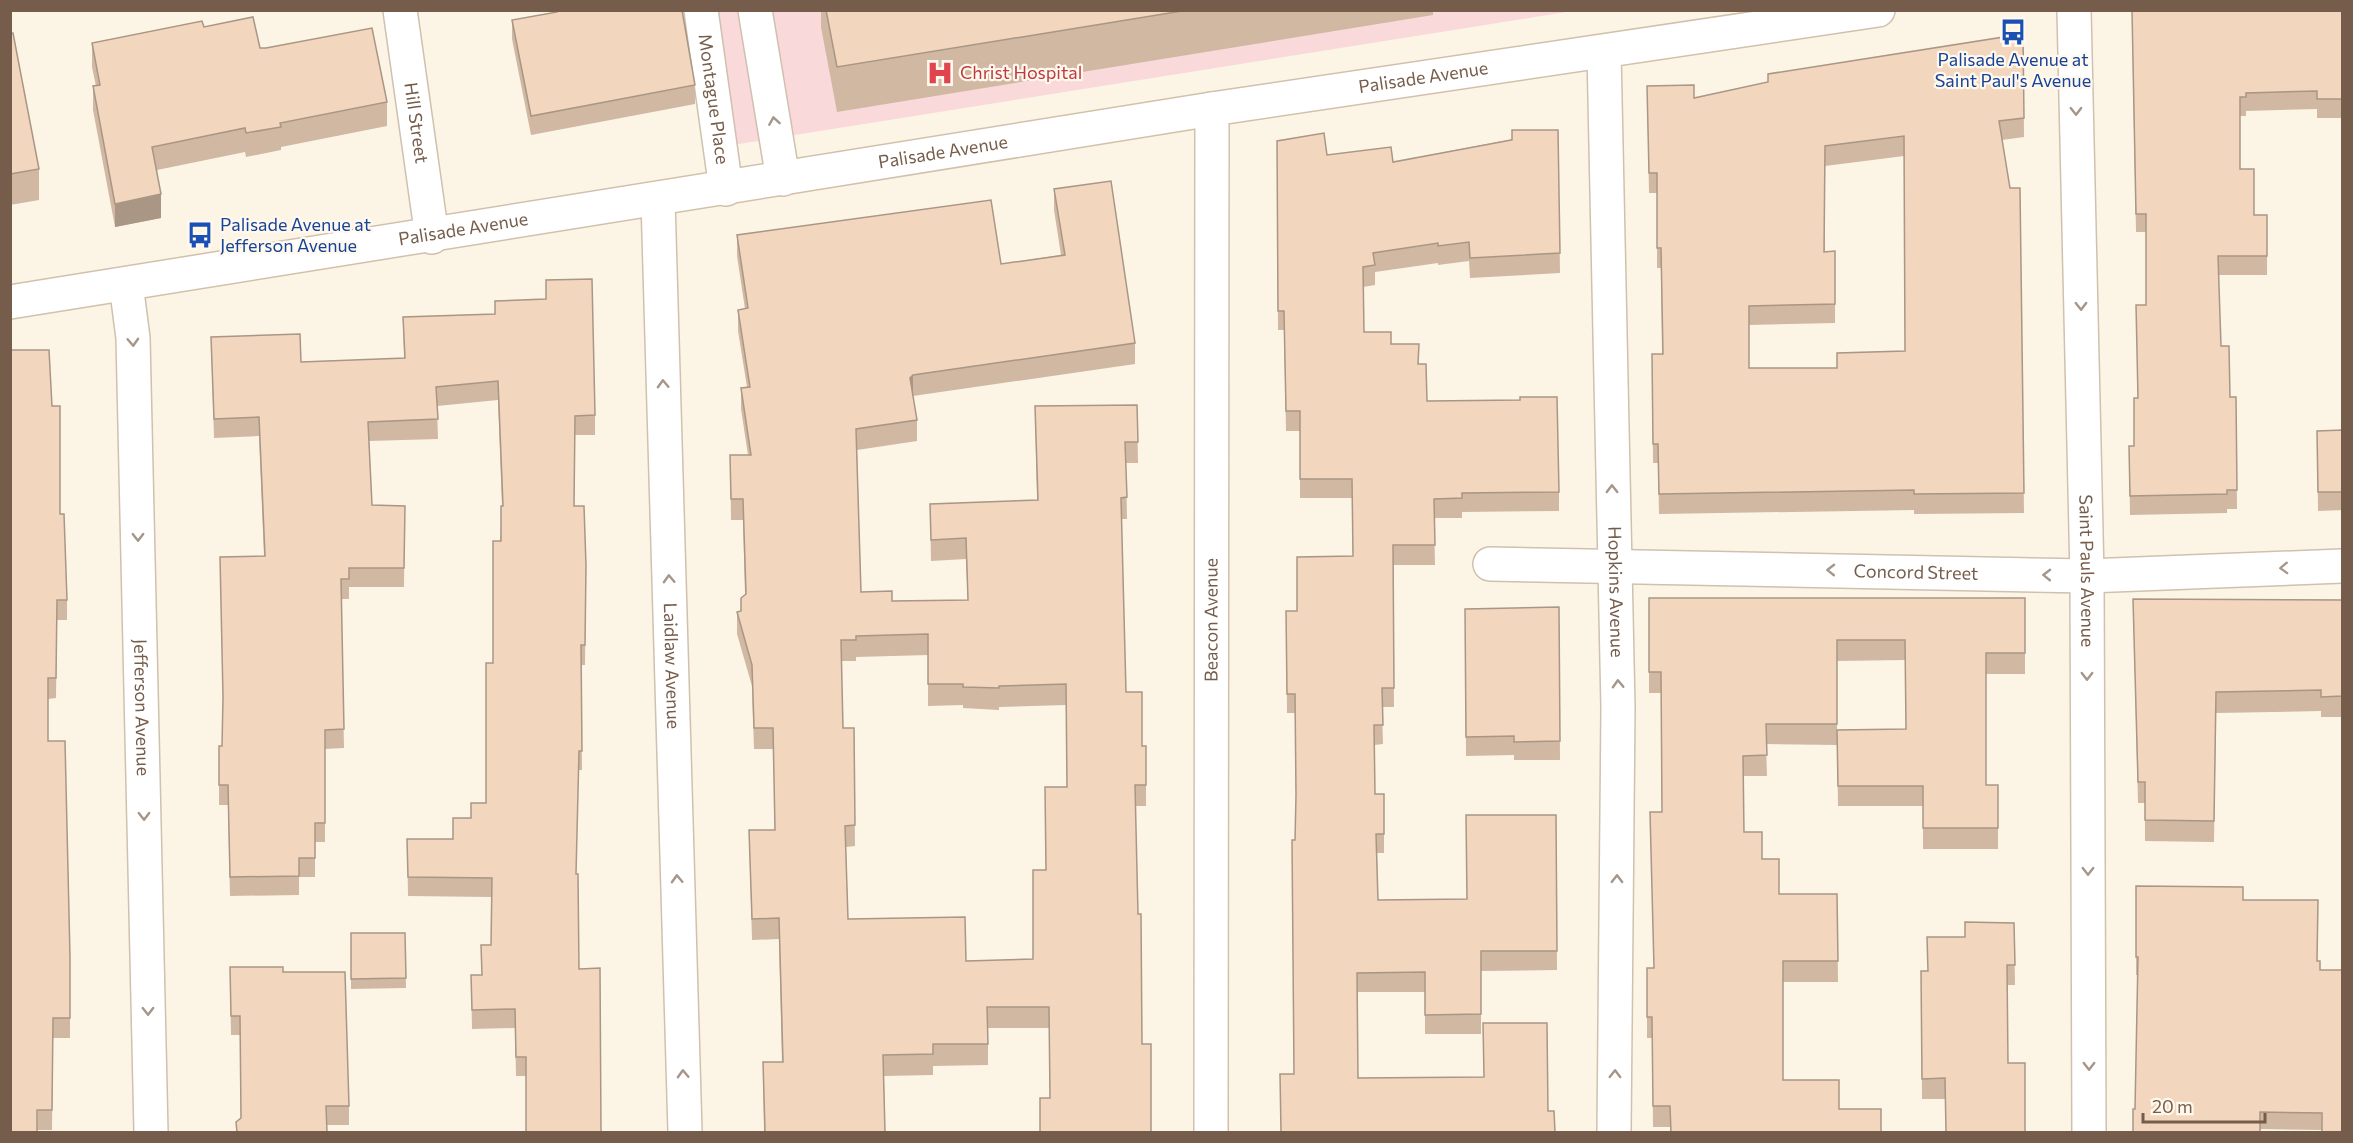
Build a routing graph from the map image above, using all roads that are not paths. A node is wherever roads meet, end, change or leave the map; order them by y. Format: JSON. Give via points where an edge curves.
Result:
{"nodes":[{"id":1,"x":400,"y":10,"type":"edge"},
{"id":2,"x":701,"y":10,"type":"edge"},
{"id":3,"x":756,"y":10,"type":"edge"},
{"id":4,"x":1878,"y":10,"type":"edge"},
{"id":5,"x":2074,"y":10,"type":"edge"},
{"id":6,"x":1604,"y":52,"type":"junction"},
{"id":7,"x":1212,"y":109,"type":"junction"},
{"id":8,"x":783,"y":179,"type":"junction"},
{"id":9,"x":726,"y":189,"type":"junction"},
{"id":10,"x":658,"y":200,"type":"junction"},
{"id":11,"x":432,"y":237,"type":"junction"},
{"id":12,"x":126,"y":284,"type":"junction"},
{"id":13,"x":10,"y":302,"type":"edge"},
{"id":14,"x":1490,"y":564,"type":"dead end"},
{"id":15,"x":1614,"y":565,"type":"junction"},
{"id":16,"x":2343,"y":566,"type":"edge"},
{"id":17,"x":2087,"y":576,"type":"junction"},
{"id":18,"x":151,"y":1132,"type":"edge"},
{"id":19,"x":685,"y":1132,"type":"edge"},
{"id":20,"x":1211,"y":1132,"type":"edge"},
{"id":21,"x":1614,"y":1132,"type":"edge"},
{"id":22,"x":2089,"y":1132,"type":"edge"}],
"edges":[{"from":1,"to":11,"type":"street","name":"Hill Street"},
{"from":2,"to":9,"type":"street","name":"Montague Place"},
{"from":8,"to":3,"type":"street","one_way":true},
{"from":4,"to":6,"type":"street","name":"Palisade Avenue"},
{"from":5,"to":17,"type":"street","name":"Saint Pauls Avenue","one_way":true},
{"from":6,"to":7,"type":"street","name":"Palisade Avenue"},
{"from":15,"to":6,"type":"street","name":"Hopkins Avenue","one_way":true},
{"from":7,"to":8,"type":"street","name":"Palisade Avenue"},
{"from":7,"to":20,"type":"street","name":"Beacon Avenue"},
{"from":8,"to":9,"type":"street","name":"Palisade Avenue"},
{"from":9,"to":10,"type":"street","name":"Palisade Avenue"},
{"from":10,"to":11,"type":"street","name":"Palisade Avenue"},
{"from":19,"to":10,"type":"street","name":"Laidlaw Avenue","one_way":true},
{"from":11,"to":12,"type":"street","name":"Palisade Avenue"},
{"from":12,"to":13,"type":"street","name":"Palisade Avenue"},
{"from":12,"to":18,"type":"street","name":"Jefferson Avenue","one_way":true,"via":[[133,338]]},
{"from":14,"to":15,"type":"street","name":"Concord Street"},
{"from":17,"to":15,"type":"street","name":"Concord Street","one_way":true},
{"from":21,"to":15,"type":"street","name":"Hopkins Avenue","one_way":true,"via":[[1618,708]]},
{"from":16,"to":17,"type":"street","name":"Concord Street","one_way":true},
{"from":17,"to":22,"type":"street","name":"Saint Pauls Avenue","one_way":true}]}
